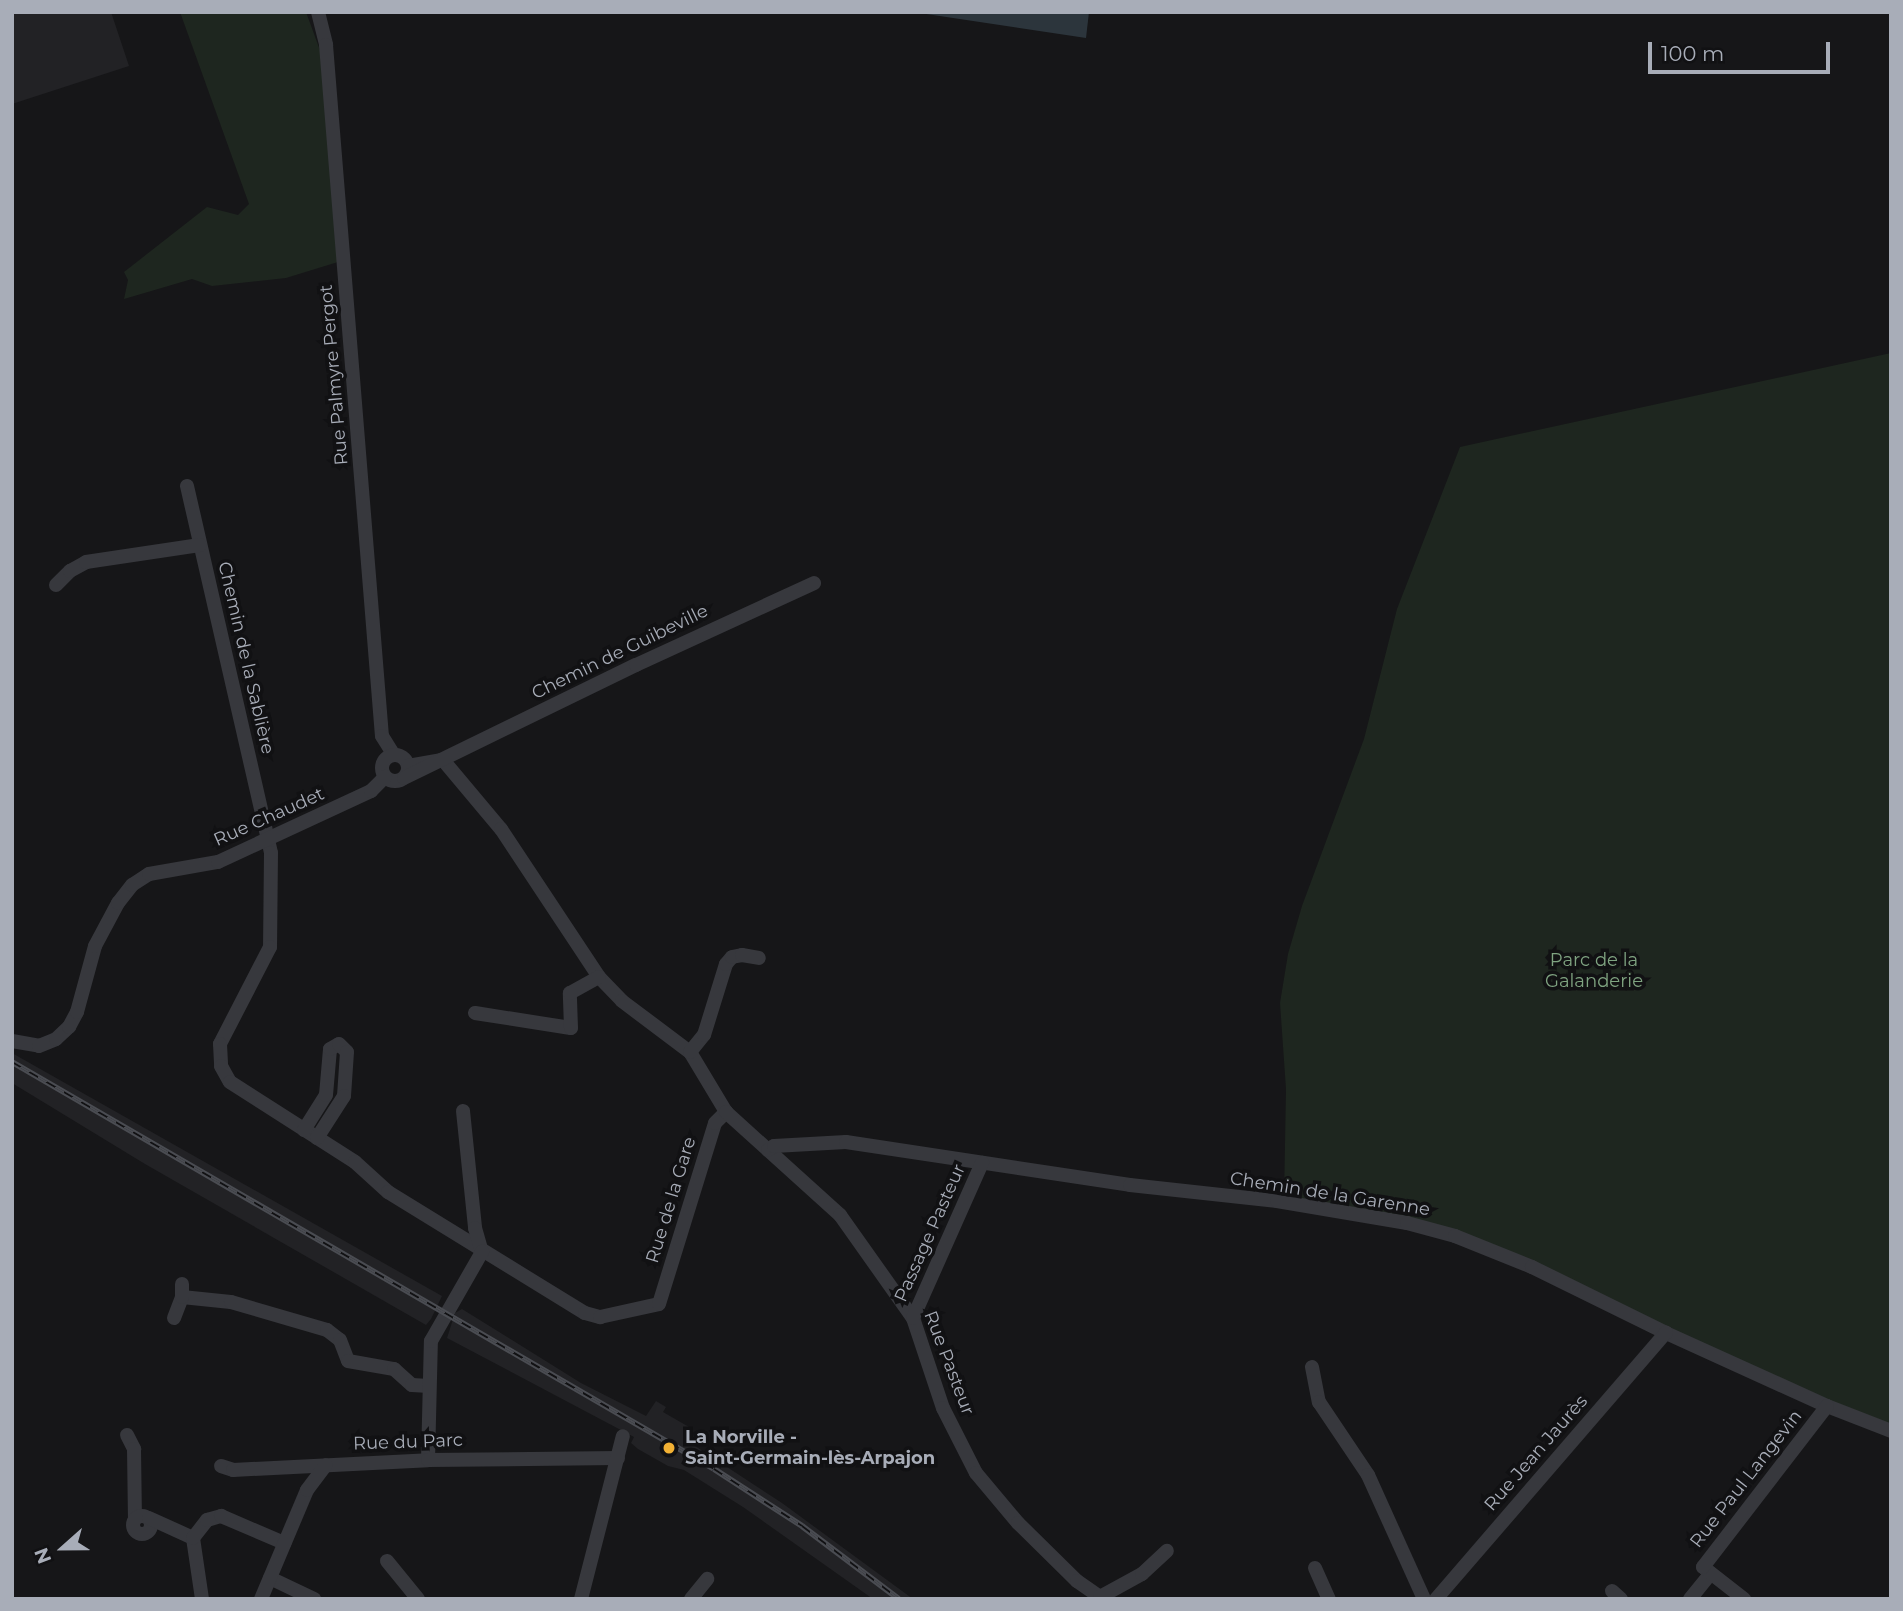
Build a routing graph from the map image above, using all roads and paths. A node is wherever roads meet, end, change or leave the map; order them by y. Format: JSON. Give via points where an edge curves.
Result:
{"nodes":[{"id":1,"x":317,"y":12,"type":"edge"},
{"id":2,"x":187,"y":486,"type":"dead end"},
{"id":3,"x":200,"y":545,"type":"junction"},
{"id":4,"x":814,"y":583,"type":"dead end"},
{"id":5,"x":56,"y":585,"type":"dead end"},
{"id":6,"x":389,"y":758,"type":"junction"},
{"id":7,"x":443,"y":760,"type":"junction"},
{"id":8,"x":406,"y":772,"type":"junction"},
{"id":9,"x":385,"y":777,"type":"junction"},
{"id":10,"x":268,"y":839,"type":"junction"},
{"id":11,"x":759,"y":958,"type":"dead end"},
{"id":12,"x":598,"y":977,"type":"junction"},
{"id":13,"x":475,"y":1013,"type":"dead end"},
{"id":14,"x":12,"y":1041,"type":"edge"},
{"id":15,"x":691,"y":1052,"type":"junction"},
{"id":16,"x":463,"y":1111,"type":"dead end"},
{"id":17,"x":726,"y":1112,"type":"junction"},
{"id":18,"x":303,"y":1130,"type":"junction"},
{"id":19,"x":317,"y":1138,"type":"junction"},
{"id":20,"x":768,"y":1150,"type":"junction"},
{"id":21,"x":982,"y":1163,"type":"junction"},
{"id":22,"x":482,"y":1252,"type":"junction"},
{"id":23,"x":659,"y":1304,"type":"joint"},
{"id":24,"x":174,"y":1318,"type":"dead end"},
{"id":25,"x":913,"y":1318,"type":"junction"},
{"id":26,"x":1666,"y":1333,"type":"junction"},
{"id":27,"x":1312,"y":1367,"type":"dead end"},
{"id":28,"x":429,"y":1386,"type":"junction"},
{"id":29,"x":1827,"y":1406,"type":"junction"},
{"id":30,"x":1891,"y":1432,"type":"edge"},
{"id":31,"x":127,"y":1435,"type":"dead end"},
{"id":32,"x":623,"y":1436,"type":"dead end"},
{"id":33,"x":618,"y":1458,"type":"junction"},
{"id":34,"x":428,"y":1460,"type":"junction"},
{"id":35,"x":326,"y":1465,"type":"junction"},
{"id":36,"x":221,"y":1466,"type":"dead end"},
{"id":37,"x":193,"y":1538,"type":"junction"},
{"id":38,"x":284,"y":1543,"type":"junction"},
{"id":39,"x":1167,"y":1551,"type":"dead end"},
{"id":40,"x":387,"y":1561,"type":"dead end"},
{"id":41,"x":1315,"y":1568,"type":"dead end"},
{"id":42,"x":1711,"y":1573,"type":"junction"},
{"id":43,"x":270,"y":1578,"type":"junction"},
{"id":44,"x":707,"y":1579,"type":"dead end"},
{"id":45,"x":1102,"y":1598,"type":"edge"},
{"id":46,"x":202,"y":1599,"type":"edge"},
{"id":47,"x":261,"y":1599,"type":"edge"},
{"id":48,"x":314,"y":1599,"type":"edge"},
{"id":49,"x":418,"y":1599,"type":"edge"},
{"id":50,"x":581,"y":1599,"type":"edge"},
{"id":51,"x":691,"y":1599,"type":"edge"},
{"id":52,"x":1329,"y":1599,"type":"edge"},
{"id":53,"x":1424,"y":1599,"type":"edge"},
{"id":54,"x":1436,"y":1599,"type":"edge"},
{"id":55,"x":1690,"y":1599,"type":"edge"},
{"id":56,"x":1744,"y":1599,"type":"edge"}],
"edges":[{"from":1,"to":6,"type":"street","name":"Rue Palmyre Pergot","via":[[326,45],[382,736]]},
{"from":2,"to":3,"type":"street","name":"Chemin de la Sablière"},
{"from":3,"to":5,"type":"street","via":[[86,562]]},
{"from":3,"to":10,"type":"street","name":"Chemin de la Sablière"},
{"from":4,"to":7,"type":"street","name":"Chemin de Guibeville"},
{"from":6,"to":8,"type":"street","via":[[405,759]]},
{"from":6,"to":9,"type":"street","via":[[382,769]]},
{"from":7,"to":8,"type":"street"},
{"from":7,"to":12,"type":"street","via":[[501,829]]},
{"from":8,"to":9,"type":"street","via":[[392,781]]},
{"from":9,"to":10,"type":"street","name":"Rue Chaudet","via":[[371,792]]},
{"from":10,"to":14,"type":"street","name":"Rue Chaudet","via":[[218,862],[149,874],[132,885],[95,946],[69,1027],[56,1039],[39,1045]]},
{"from":10,"to":18,"type":"street","name":"Chemin de la Sablière","via":[[270,947],[223,1035],[220,1055],[230,1082]]},
{"from":11,"to":15,"type":"street","via":[[742,955],[726,964],[704,1035]]},
{"from":12,"to":13,"type":"street","via":[[570,993],[571,1028]]},
{"from":12,"to":15,"type":"street","via":[[622,1001]]},
{"from":15,"to":17,"type":"street"},
{"from":16,"to":22,"type":"street","via":[[475,1228]]},
{"from":17,"to":20,"type":"street","name":"Rue Pasteur"},
{"from":17,"to":23,"type":"street","name":"Rue de la Gare","via":[[715,1123]]},
{"from":18,"to":19,"type":"street","name":"Chemin de la Sablière"},
{"from":18,"to":19,"type":"street","via":[[326,1095],[330,1049],[339,1044],[347,1052],[344,1096]]},
{"from":19,"to":22,"type":"street","name":"Chemin de la Sablière","via":[[388,1192]]},
{"from":20,"to":21,"type":"street","name":"Chemin de la Garenne","via":[[846,1142]]},
{"from":20,"to":25,"type":"street","name":"Rue Pasteur","via":[[840,1215]]},
{"from":21,"to":25,"type":"street","name":"Passage Pasteur"},
{"from":21,"to":26,"type":"street","name":"Chemin de la Garenne","via":[[1407,1223],[1455,1236],[1532,1267]]},
{"from":22,"to":23,"type":"street","name":"Chemin de la Sablière","via":[[592,1316],[612,1316]]},
{"from":22,"to":28,"type":"street","via":[[431,1341]]},
{"from":24,"to":28,"type":"street","via":[[182,1290],[231,1302],[327,1330],[340,1340],[348,1361],[394,1369],[412,1385]]},
{"from":25,"to":45,"type":"street","name":"Rue Pasteur","via":[[943,1408],[976,1473],[1018,1523],[1077,1581]]},
{"from":26,"to":29,"type":"street","name":"Chemin de la Garenne"},
{"from":26,"to":54,"type":"street","name":"Rue Jean Jaurès"},
{"from":27,"to":53,"type":"street","via":[[1319,1402],[1368,1475]]},
{"from":28,"to":34,"type":"street"},
{"from":29,"to":30,"type":"street","name":"Chemin de la Garenne"},
{"from":29,"to":42,"type":"street","name":"Rue Paul Langevin","via":[[1703,1567]]},
{"from":31,"to":37,"type":"street","via":[[134,1449],[142,1519]]},
{"from":32,"to":33,"type":"street"},
{"from":33,"to":34,"type":"street","name":"Rue du Parc"},
{"from":33,"to":50,"type":"street"},
{"from":34,"to":35,"type":"street","name":"Rue du Parc"},
{"from":35,"to":36,"type":"street","name":"Rue du Parc","via":[[233,1470]]},
{"from":35,"to":38,"type":"street","via":[[307,1490]]},
{"from":37,"to":38,"type":"street","via":[[207,1520],[221,1516]]},
{"from":37,"to":46,"type":"street"},
{"from":38,"to":43,"type":"street"},
{"from":39,"to":45,"type":"street","via":[[1142,1574]]},
{"from":40,"to":49,"type":"street"},
{"from":41,"to":52,"type":"street"},
{"from":42,"to":55,"type":"street","name":"Rue Paul Langevin"},
{"from":42,"to":56,"type":"street","name":"Rue Paul Langevin"},
{"from":43,"to":47,"type":"street"},
{"from":43,"to":48,"type":"street"},
{"from":44,"to":51,"type":"street"}]}
